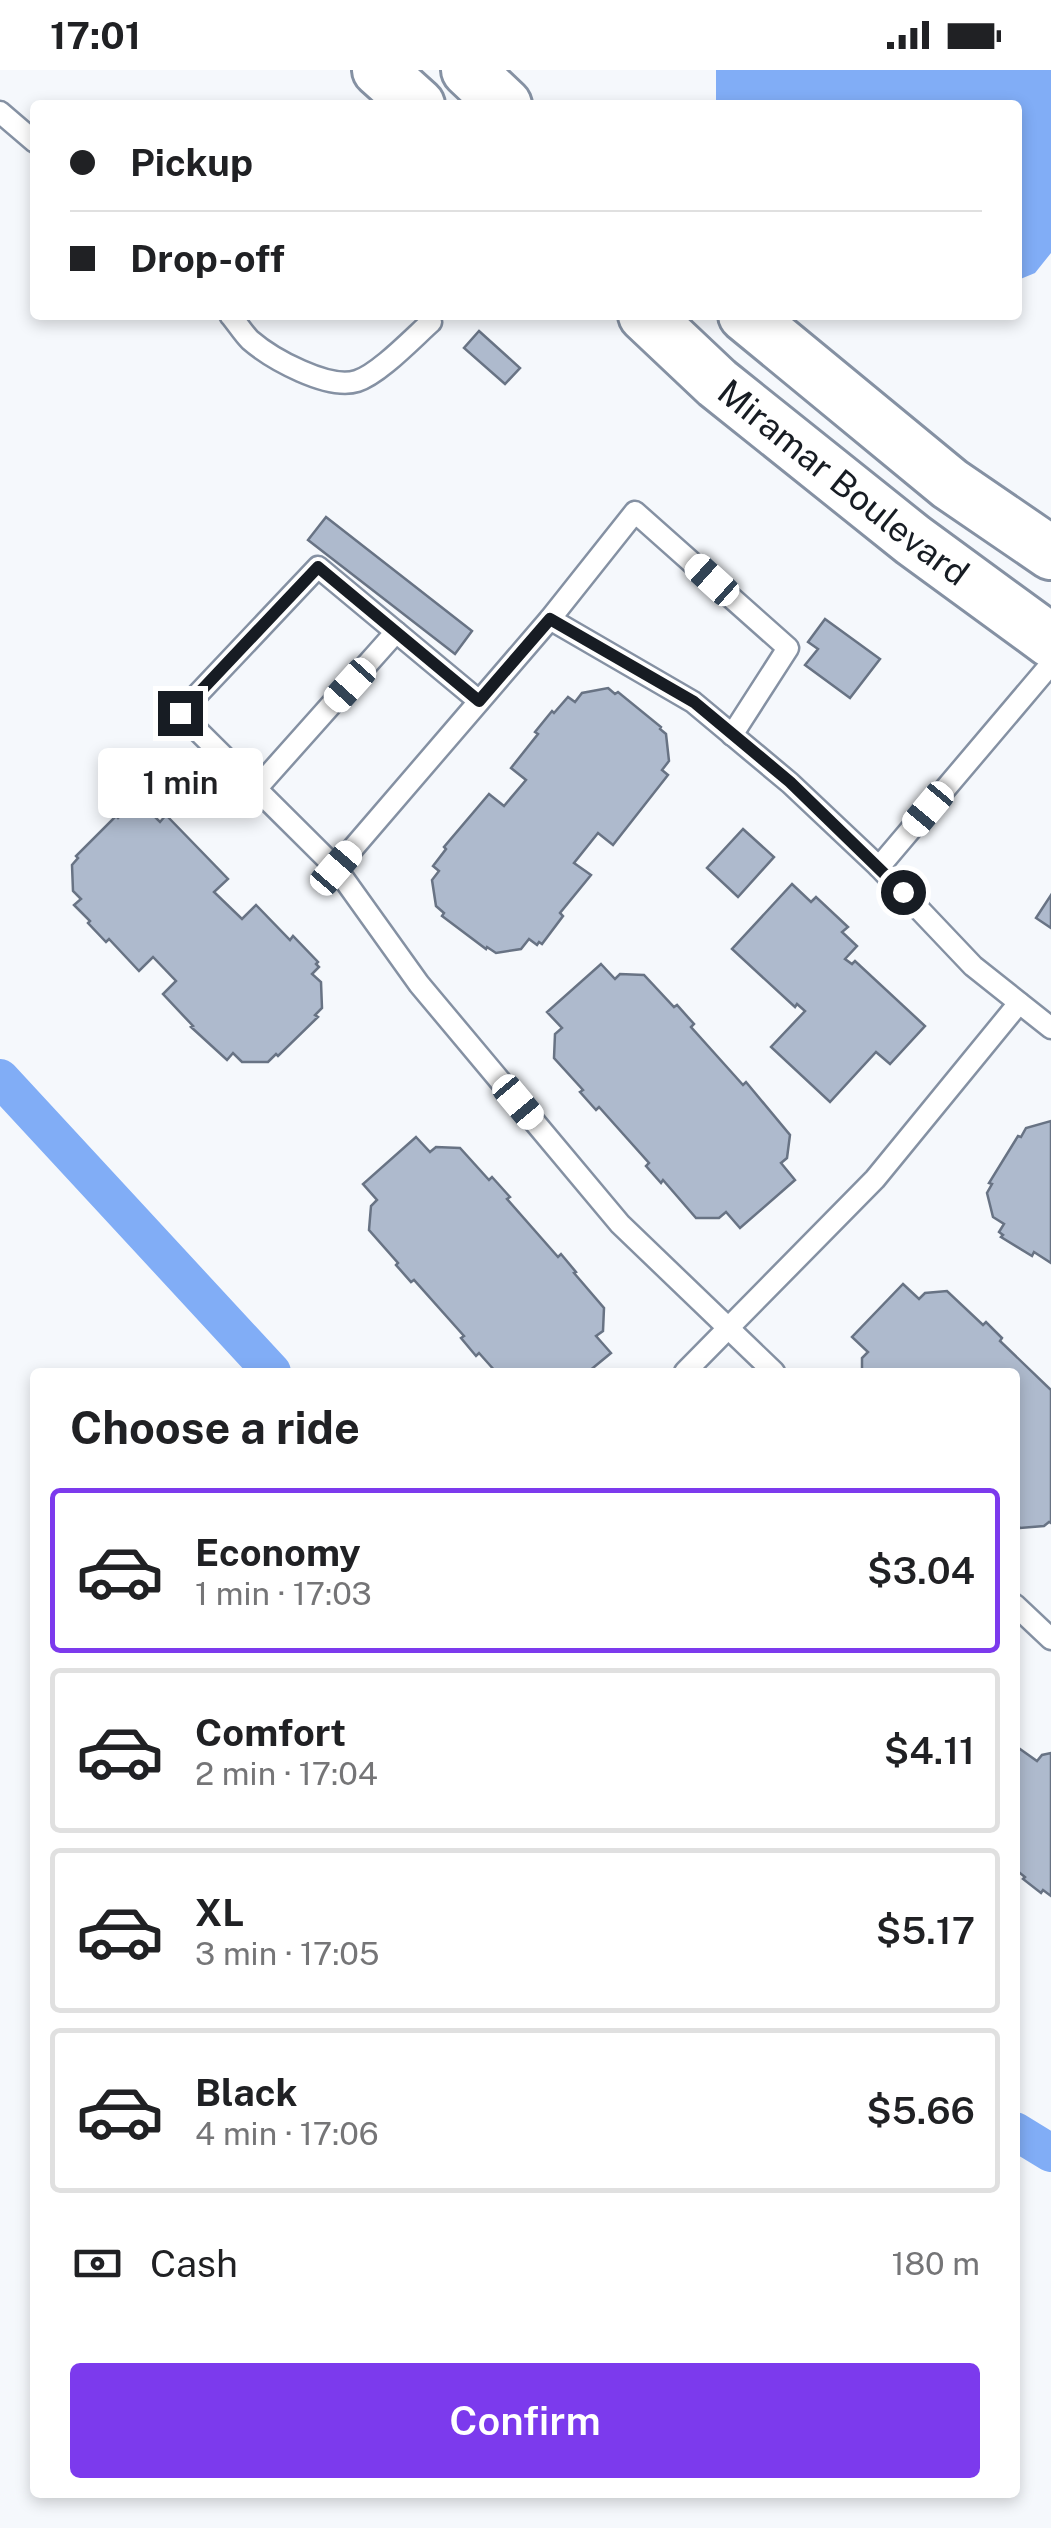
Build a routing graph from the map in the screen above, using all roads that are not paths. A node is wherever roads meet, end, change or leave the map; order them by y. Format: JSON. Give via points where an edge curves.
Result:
{"nodes":[{"id":1,"x":380,"y":70,"type":"edge"},
{"id":2,"x":468,"y":70,"type":"edge"},
{"id":3,"x":413,"y":100,"type":"edge"},
{"id":4,"x":500,"y":100,"type":"edge"},
{"id":5,"x":0,"y":112,"type":"edge"},
{"id":6,"x":30,"y":138,"type":"edge"},
{"id":7,"x":234,"y":320,"type":"edge"},
{"id":8,"x":650,"y":320,"type":"edge"},
{"id":9,"x":752,"y":320,"type":"edge"},
{"id":10,"x":431,"y":322,"type":"dead end"},
{"id":11,"x":1051,"y":553,"type":"edge"},
{"id":12,"x":550,"y":619,"type":"junction"},
{"id":13,"x":396,"y":632,"type":"junction"},
{"id":14,"x":1051,"y":641,"type":"edge"},
{"id":15,"x":1051,"y":664,"type":"edge"},
{"id":16,"x":479,"y":701,"type":"junction"},
{"id":17,"x":732,"y":734,"type":"junction"},
{"id":18,"x":256,"y":789,"type":"junction"},
{"id":19,"x":879,"y":867,"type":"junction"},
{"id":20,"x":336,"y":868,"type":"junction"},
{"id":21,"x":1019,"y":1003,"type":"junction"},
{"id":22,"x":1051,"y":1028,"type":"edge"},
{"id":23,"x":730,"y":1330,"type":"junction"},
{"id":24,"x":689,"y":1368,"type":"edge"},
{"id":25,"x":770,"y":1368,"type":"edge"},
{"id":26,"x":1020,"y":1610,"type":"edge"},
{"id":27,"x":1051,"y":1639,"type":"edge"}],
"edges":[{"from":1,"to":3,"type":"street"},
{"from":2,"to":4,"type":"street"},
{"from":5,"to":6,"type":"lane"},
{"from":7,"to":10,"type":"lane","via":[[250,339],[332,382],[372,374]]},
{"from":8,"to":14,"type":"street","name":"Miramar Boulevard","via":[[822,468]]},
{"from":9,"to":11,"type":"street","name":"Miramar Boulevard","via":[[950,484]]},
{"from":12,"to":16,"type":"lane"},
{"from":12,"to":17,"type":"lane","via":[[694,702]]},
{"from":12,"to":17,"type":"lane","via":[[635,512],[788,648]]},
{"from":13,"to":16,"type":"lane"},
{"from":13,"to":18,"type":"lane"},
{"from":13,"to":18,"type":"lane","via":[[318,567],[180,713]]},
{"from":15,"to":19,"type":"lane"},
{"from":16,"to":20,"type":"lane"},
{"from":17,"to":19,"type":"lane"},
{"from":18,"to":20,"type":"lane"},
{"from":19,"to":21,"type":"lane","via":[[973,966]]},
{"from":20,"to":23,"type":"lane","via":[[419,984],[620,1224]]},
{"from":21,"to":22,"type":"lane"},
{"from":21,"to":23,"type":"lane","via":[[875,1179]]},
{"from":23,"to":24,"type":"lane"},
{"from":23,"to":25,"type":"lane"},
{"from":26,"to":27,"type":"lane"}]}
